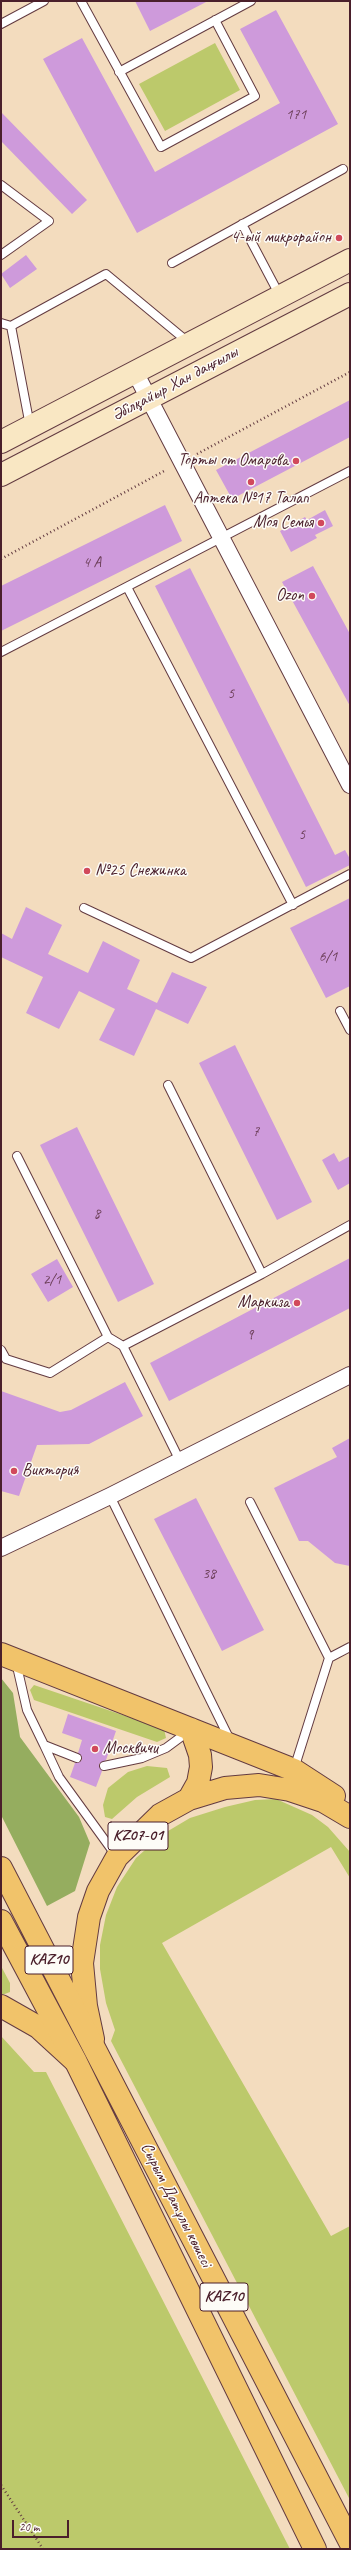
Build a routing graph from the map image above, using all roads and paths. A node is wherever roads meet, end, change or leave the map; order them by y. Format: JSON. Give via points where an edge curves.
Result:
{"nodes":[{"id":1,"x":44,"y":1,"type":"edge"},
{"id":2,"x":81,"y":1,"type":"edge"},
{"id":3,"x":251,"y":1,"type":"edge"},
{"id":4,"x":215,"y":20,"type":"junction"},
{"id":5,"x":1,"y":24,"type":"edge"},
{"id":6,"x":119,"y":72,"type":"junction"},
{"id":7,"x":343,"y":169,"type":"dead end"},
{"id":8,"x":1,"y":186,"type":"edge"},
{"id":9,"x":242,"y":224,"type":"junction"},
{"id":10,"x":1,"y":255,"type":"edge"},
{"id":11,"x":350,"y":260,"type":"edge"},
{"id":12,"x":172,"y":263,"type":"dead end"},
{"id":13,"x":350,"y":294,"type":"edge"},
{"id":14,"x":280,"y":296,"type":"junction"},
{"id":15,"x":1,"y":323,"type":"edge"},
{"id":16,"x":11,"y":326,"type":"junction"},
{"id":17,"x":189,"y":343,"type":"junction"},
{"id":18,"x":135,"y":372,"type":"junction"},
{"id":19,"x":150,"y":398,"type":"junction"},
{"id":20,"x":30,"y":427,"type":"junction"},
{"id":21,"x":1,"y":442,"type":"edge"},
{"id":22,"x":350,"y":471,"type":"edge"},
{"id":23,"x":1,"y":475,"type":"edge"},
{"id":24,"x":222,"y":538,"type":"junction"},
{"id":25,"x":127,"y":587,"type":"junction"},
{"id":26,"x":1,"y":652,"type":"edge"},
{"id":27,"x":350,"y":786,"type":"edge"},
{"id":28,"x":350,"y":874,"type":"edge"},
{"id":29,"x":293,"y":904,"type":"junction"},
{"id":30,"x":84,"y":908,"type":"dead end"},
{"id":31,"x":340,"y":1011,"type":"dead end"},
{"id":32,"x":350,"y":1030,"type":"edge"},
{"id":33,"x":168,"y":1085,"type":"dead end"},
{"id":34,"x":17,"y":1156,"type":"dead end"},
{"id":35,"x":350,"y":1225,"type":"edge"},
{"id":36,"x":262,"y":1274,"type":"junction"},
{"id":37,"x":108,"y":1337,"type":"junction"},
{"id":38,"x":123,"y":1346,"type":"junction"},
{"id":39,"x":1,"y":1350,"type":"edge"},
{"id":40,"x":350,"y":1375,"type":"edge"},
{"id":41,"x":180,"y":1461,"type":"junction"},
{"id":42,"x":110,"y":1496,"type":"junction"},
{"id":43,"x":250,"y":1502,"type":"dead end"},
{"id":44,"x":1,"y":1548,"type":"edge"},
{"id":45,"x":350,"y":1647,"type":"edge"},
{"id":46,"x":8,"y":1657,"type":"edge"},
{"id":47,"x":329,"y":1658,"type":"junction"},
{"id":48,"x":191,"y":1729,"type":"junction"},
{"id":49,"x":44,"y":1745,"type":"junction"},
{"id":50,"x":232,"y":1745,"type":"junction"},
{"id":51,"x":76,"y":1758,"type":"dead end"},
{"id":52,"x":104,"y":1766,"type":"dead end"},
{"id":53,"x":294,"y":1770,"type":"junction"},
{"id":54,"x":189,"y":1799,"type":"junction"},
{"id":55,"x":350,"y":1810,"type":"edge"},
{"id":56,"x":350,"y":1817,"type":"edge"},
{"id":57,"x":118,"y":1858,"type":"junction"},
{"id":58,"x":1,"y":1868,"type":"edge"},
{"id":59,"x":1,"y":1921,"type":"edge"},
{"id":60,"x":1,"y":2006,"type":"edge"},
{"id":61,"x":96,"y":2052,"type":"junction"},
{"id":62,"x":76,"y":2062,"type":"junction"},
{"id":63,"x":1,"y":2485,"type":"edge"},
{"id":64,"x":350,"y":2542,"type":"edge"},
{"id":65,"x":43,"y":2549,"type":"edge"},
{"id":66,"x":315,"y":2549,"type":"edge"}],
"edges":[{"from":1,"to":5,"type":"lane"},
{"from":2,"to":6,"type":"lane"},
{"from":3,"to":4,"type":"lane"},
{"from":4,"to":6,"type":"lane"},
{"from":4,"to":6,"type":"lane","via":[[256,96],[161,147]]},
{"from":7,"to":9,"type":"lane"},
{"from":8,"to":10,"type":"lane","via":[[49,221]]},
{"from":9,"to":12,"type":"lane"},
{"from":9,"to":14,"type":"lane"},
{"from":11,"to":14,"type":"main road","name":"Әбілқайыр Хан даңғылы"},
{"from":13,"to":19,"type":"main road","name":"Әбілқайыр Хан даңғылы"},
{"from":14,"to":17,"type":"main road","name":"Әбілқайыр Хан даңғылы"},
{"from":15,"to":16,"type":"lane"},
{"from":16,"to":17,"type":"lane","via":[[106,274]]},
{"from":16,"to":20,"type":"lane"},
{"from":17,"to":18,"type":"main road","name":"Әбілқайыр Хан даңғылы"},
{"from":18,"to":19,"type":"street"},
{"from":18,"to":20,"type":"main road","name":"Әбілқайыр Хан даңғылы"},
{"from":19,"to":23,"type":"main road","name":"Әбілқайыр Хан даңғылы"},
{"from":19,"to":24,"type":"street"},
{"from":20,"to":21,"type":"main road","name":"Әбілқайыр Хан даңғылы"},
{"from":22,"to":24,"type":"lane"},
{"from":24,"to":25,"type":"lane"},
{"from":24,"to":27,"type":"street"},
{"from":25,"to":26,"type":"lane"},
{"from":25,"to":29,"type":"lane"},
{"from":28,"to":29,"type":"lane"},
{"from":29,"to":30,"type":"lane","via":[[191,958]]},
{"from":31,"to":32,"type":"lane"},
{"from":33,"to":36,"type":"lane"},
{"from":34,"to":37,"type":"lane"},
{"from":35,"to":36,"type":"lane"},
{"from":36,"to":38,"type":"lane"},
{"from":37,"to":38,"type":"lane"},
{"from":37,"to":39,"type":"lane","via":[[50,1373],[6,1359]]},
{"from":38,"to":41,"type":"lane"},
{"from":40,"to":41,"type":"street"},
{"from":41,"to":42,"type":"street"},
{"from":42,"to":44,"type":"street"},
{"from":42,"to":50,"type":"lane"},
{"from":43,"to":47,"type":"lane"},
{"from":45,"to":47,"type":"lane"},
{"from":46,"to":48,"type":"main road"},
{"from":46,"to":49,"type":"lane","via":[[27,1710]]},
{"from":47,"to":53,"type":"lane"},
{"from":48,"to":50,"type":"main road"},
{"from":48,"to":52,"type":"lane","via":[[166,1748],[142,1758]]},
{"from":48,"to":54,"type":"main road","via":[[202,1767],[198,1783]]},
{"from":49,"to":51,"type":"lane"},
{"from":49,"to":57,"type":"lane","via":[[59,1777]]},
{"from":50,"to":53,"type":"main road"},
{"from":53,"to":55,"type":"main road","via":[[337,1798]]},
{"from":54,"to":56,"type":"main road","number":"KZ07-01","via":[[225,1788],[259,1785],[290,1790],[323,1801]]},
{"from":54,"to":57,"type":"main road","number":"KZ07-01","via":[[160,1815]]},
{"from":57,"to":61,"type":"main road","number":"KZ07-01","via":[[98,1890],[89,1917],[82,1963],[86,2006]]},
{"from":58,"to":61,"type":"main road","name":"Сырым Датұлы көшесі","number":"KAZ10"},
{"from":59,"to":62,"type":"main road","name":"Сырым Датұлы көшесі","number":"KAZ10"},
{"from":60,"to":62,"type":"main road","via":[[38,2027]]},
{"from":61,"to":64,"type":"main road","name":"Сырым Датұлы көшесі","number":"KAZ10"},
{"from":62,"to":66,"type":"main road","name":"Сырым Датұлы көшесі","number":"KAZ10"},
{"from":63,"to":65,"type":"path"}]}
